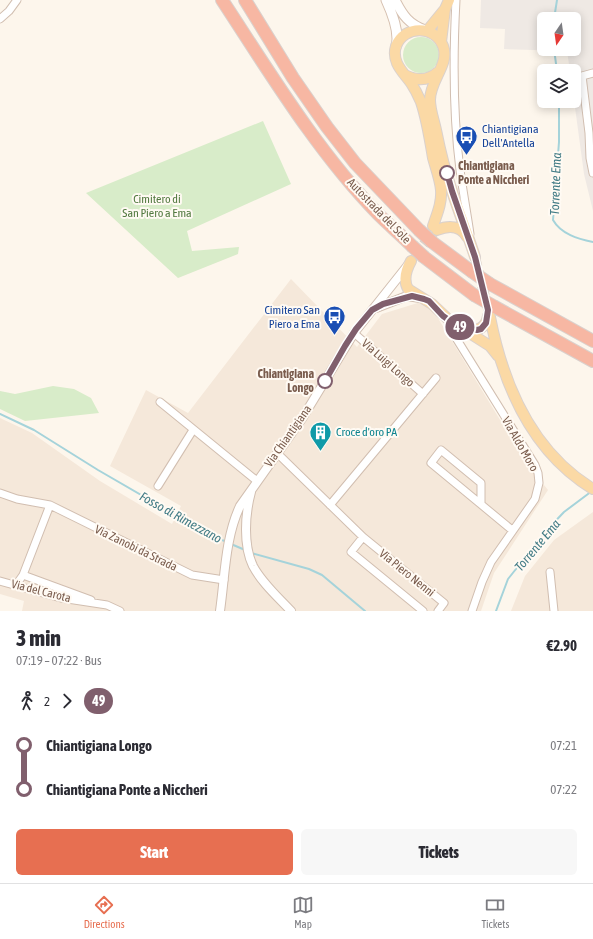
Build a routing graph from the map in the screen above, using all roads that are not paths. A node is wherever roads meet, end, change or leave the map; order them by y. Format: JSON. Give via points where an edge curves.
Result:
{"nodes":[{"id":1,"x":17,"y":0,"type":"edge"},
{"id":2,"x":222,"y":0,"type":"edge"},
{"id":3,"x":245,"y":0,"type":"edge"},
{"id":4,"x":386,"y":0,"type":"edge"},
{"id":5,"x":395,"y":0,"type":"edge"},
{"id":6,"x":456,"y":0,"type":"edge"},
{"id":7,"x":447,"y":4,"type":"edge"},
{"id":8,"x":0,"y":19,"type":"edge"},
{"id":9,"x":426,"y":31,"type":"junction"},
{"id":10,"x":441,"y":42,"type":"junction"},
{"id":11,"x":396,"y":48,"type":"junction"},
{"id":12,"x":444,"y":60,"type":"junction"},
{"id":13,"x":455,"y":73,"type":"junction"},
{"id":14,"x":593,"y":73,"type":"edge"},
{"id":15,"x":404,"y":74,"type":"junction"},
{"id":16,"x":593,"y":173,"type":"edge"},
{"id":17,"x":471,"y":242,"type":"junction"},
{"id":18,"x":475,"y":257,"type":"tunnel mouth"},
{"id":19,"x":411,"y":261,"type":"joint"},
{"id":20,"x":424,"y":299,"type":"junction"},
{"id":21,"x":372,"y":310,"type":"junction"},
{"id":22,"x":491,"y":313,"type":"junction"},
{"id":23,"x":457,"y":326,"type":"junction"},
{"id":24,"x":354,"y":333,"type":"junction"},
{"id":25,"x":593,"y":342,"type":"edge"},
{"id":26,"x":500,"y":359,"type":"junction"},
{"id":27,"x":593,"y":361,"type":"edge"},
{"id":28,"x":436,"y":378,"type":"dead end"},
{"id":29,"x":423,"y":394,"type":"junction"},
{"id":30,"x":160,"y":402,"type":"dead end"},
{"id":31,"x":193,"y":430,"type":"junction"},
{"id":32,"x":277,"y":453,"type":"junction"},
{"id":33,"x":256,"y":483,"type":"junction"},
{"id":34,"x":158,"y":486,"type":"dead end"},
{"id":35,"x":593,"y":489,"type":"edge"},
{"id":36,"x":0,"y":493,"type":"edge"},
{"id":37,"x":481,"y":504,"type":"junction"},
{"id":38,"x":50,"y":505,"type":"junction"},
{"id":39,"x":330,"y":505,"type":"junction"},
{"id":40,"x":512,"y":530,"type":"junction"},
{"id":41,"x":363,"y":537,"type":"junction"},
{"id":42,"x":550,"y":572,"type":"dead end"},
{"id":43,"x":23,"y":575,"type":"junction"},
{"id":44,"x":224,"y":580,"type":"junction"},
{"id":45,"x":0,"y":581,"type":"edge"},
{"id":46,"x":16,"y":585,"type":"junction"},
{"id":47,"x":107,"y":605,"type":"junction"},
{"id":48,"x":120,"y":611,"type":"edge"},
{"id":49,"x":220,"y":611,"type":"edge"},
{"id":50,"x":291,"y":611,"type":"edge"},
{"id":51,"x":423,"y":611,"type":"edge"},
{"id":52,"x":438,"y":611,"type":"edge"},
{"id":53,"x":472,"y":611,"type":"edge"},
{"id":54,"x":554,"y":611,"type":"edge"}],
"edges":[{"from":1,"to":8,"type":"street"},
{"from":2,"to":22,"type":"highway","name":"Autostrada del Sole","bridge":true,"via":[[314,137],[351,184],[412,246],[474,294]]},
{"from":3,"to":25,"type":"highway","name":"Autostrada del Sole","bridge":true,"via":[[293,78],[355,164],[418,230],[490,284]]},
{"from":4,"to":11,"type":"main road","via":[[397,34]]},
{"from":5,"to":9,"type":"main road","via":[[410,22]]},
{"from":6,"to":13,"type":"street"},
{"from":7,"to":9,"type":"main road"},
{"from":7,"to":10,"type":"main road"},
{"from":9,"to":10,"type":"main road","via":[[436,35]]},
{"from":9,"to":11,"type":"main road","via":[[416,30],[406,34]]},
{"from":10,"to":12,"type":"main road"},
{"from":11,"to":15,"type":"main road","via":[[396,62]]},
{"from":12,"to":13,"type":"street","via":[[451,64]]},
{"from":12,"to":15,"type":"main road","via":[[439,70],[429,78],[417,79]]},
{"from":12,"to":17,"type":"main road","via":[[431,89],[430,101],[450,184]]},
{"from":13,"to":17,"type":"street","via":[[460,164]]},
{"from":14,"to":16,"type":"street","via":[[582,76]]},
{"from":15,"to":17,"type":"main road","via":[[421,104],[441,191],[435,228],[451,226],[464,232]]},
{"from":17,"to":18,"type":"main road"},
{"from":19,"to":20,"type":"main road","name":"Via Chiantigiana","via":[[406,274],[406,285]]},
{"from":19,"to":21,"type":"street","name":"Via Chiantigiana"},
{"from":20,"to":21,"type":"street","name":"Via Chiantigiana","via":[[408,296]]},
{"from":20,"to":23,"type":"main road","name":"Via Chiantigiana"},
{"from":21,"to":24,"type":"street","name":"Via Chiantigiana"},
{"from":22,"to":23,"type":"main road","via":[[481,329],[472,330]]},
{"from":22,"to":26,"type":"main road","name":"Via Chiantigiana"},
{"from":22,"to":27,"type":"highway","name":"Autostrada del Sole"},
{"from":23,"to":26,"type":"main road","name":"Via Chiantigiana","via":[[490,346]]},
{"from":23,"to":40,"type":"street","name":"Via Aldo Moro","via":[[452,326],[451,330],[535,465],[539,479],[537,494],[532,504]]},
{"from":24,"to":29,"type":"street","name":"Via Luigi Longo"},
{"from":24,"to":32,"type":"street","name":"Via Chiantigiana","via":[[303,417]]},
{"from":26,"to":35,"type":"main road","name":"Via Chiantigiana","via":[[511,390],[528,422],[550,452],[574,476]]},
{"from":28,"to":29,"type":"street","name":"Via Luigi Longo"},
{"from":29,"to":39,"type":"street","name":"Via Luigi Longo"},
{"from":30,"to":31,"type":"street"},
{"from":31,"to":33,"type":"street"},
{"from":31,"to":34,"type":"street"},
{"from":32,"to":33,"type":"street","name":"Via Chiantigiana"},
{"from":32,"to":39,"type":"street"},
{"from":33,"to":44,"type":"street","name":"Via Chiantigiana","via":[[234,519]]},
{"from":33,"to":50,"type":"street","name":"Via Chiantigiana","via":[[248,509],[249,553],[253,565]]},
{"from":36,"to":38,"type":"street","name":"Via Zanobi da Strada"},
{"from":37,"to":37,"type":"street","via":[[482,483],[441,450],[431,463]]},
{"from":37,"to":40,"type":"street"},
{"from":38,"to":43,"type":"street"},
{"from":38,"to":44,"type":"street","name":"Via Zanobi da Strada","via":[[192,575]]},
{"from":39,"to":41,"type":"street","name":"Via Piero Nenni"},
{"from":40,"to":53,"type":"street","name":"Via Aldo Moro","via":[[485,572]]},
{"from":41,"to":51,"type":"street","name":"Via Piero Nenni","via":[[351,552]]},
{"from":41,"to":52,"type":"street","name":"Via Piero Nenni","via":[[444,603]]},
{"from":42,"to":54,"type":"street"},
{"from":43,"to":46,"type":"street"},
{"from":43,"to":47,"type":"street","name":"Via del Carota"},
{"from":44,"to":49,"type":"street","name":"Via Chiantigiana"},
{"from":45,"to":46,"type":"street","name":"Via del Carota"},
{"from":46,"to":47,"type":"street","name":"Via del Carota","via":[[61,598]]},
{"from":47,"to":48,"type":"street","name":"Via del Carota"}]}
